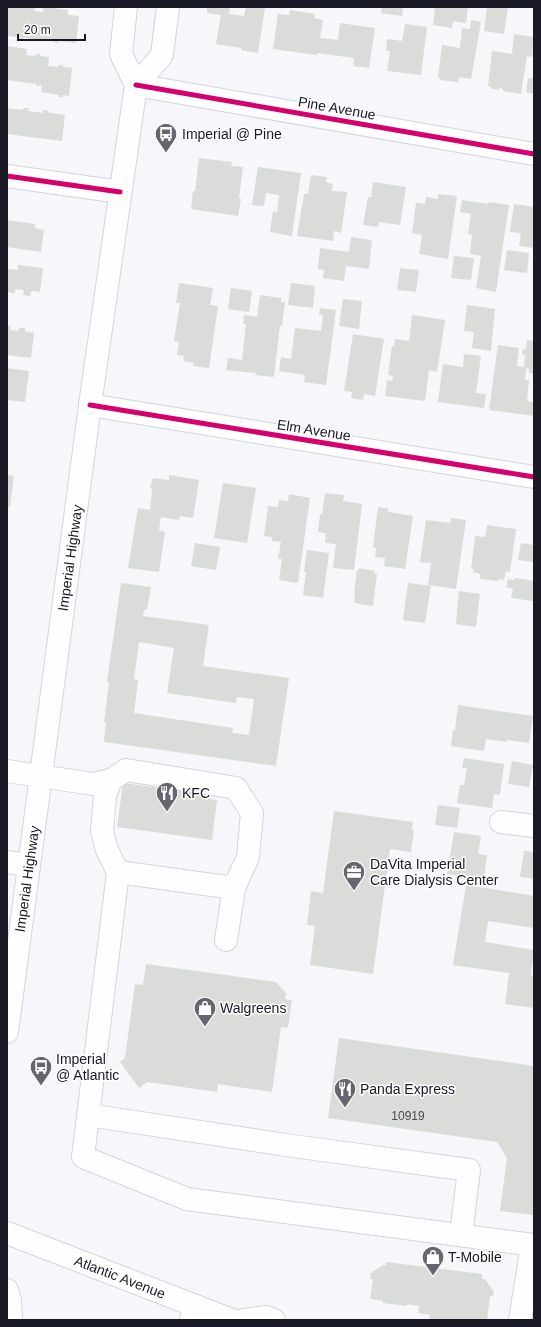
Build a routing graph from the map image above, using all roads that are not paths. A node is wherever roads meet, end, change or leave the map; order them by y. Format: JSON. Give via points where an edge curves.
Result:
{"nodes":[{"id":1,"x":126,"y":7,"type":"edge"},
{"id":2,"x":168,"y":7,"type":"edge"},
{"id":3,"x":136,"y":85,"type":"junction"},
{"id":4,"x":534,"y":154,"type":"edge"},
{"id":5,"x":7,"y":176,"type":"edge"},
{"id":6,"x":120,"y":192,"type":"junction"},
{"id":7,"x":90,"y":405,"type":"junction"},
{"id":8,"x":534,"y":477,"type":"edge"},
{"id":9,"x":7,"y":771,"type":"edge"},
{"id":10,"x":41,"y":775,"type":"junction"},
{"id":11,"x":111,"y":780,"type":"junction"},
{"id":12,"x":501,"y":822,"type":"dead end"},
{"id":13,"x":534,"y":826,"type":"edge"},
{"id":14,"x":7,"y":862,"type":"edge"},
{"id":15,"x":29,"y":866,"type":"junction"},
{"id":16,"x":118,"y":872,"type":"junction"},
{"id":17,"x":234,"y":888,"type":"junction"},
{"id":18,"x":14,"y":928,"type":"edge"},
{"id":19,"x":226,"y":940,"type":"dead end"},
{"id":20,"x":9,"y":1006,"type":"edge"},
{"id":21,"x":7,"y":1032,"type":"edge"},
{"id":22,"x":88,"y":1115,"type":"junction"},
{"id":23,"x":7,"y":1233,"type":"edge"},
{"id":24,"x":461,"y":1235,"type":"junction"},
{"id":25,"x":533,"y":1245,"type":"edge"},
{"id":26,"x":7,"y":1290,"type":"edge"},
{"id":27,"x":193,"y":1313,"type":"edge"},
{"id":28,"x":11,"y":1320,"type":"edge"},
{"id":29,"x":232,"y":1320,"type":"edge"},
{"id":30,"x":244,"y":1320,"type":"edge"},
{"id":31,"x":274,"y":1320,"type":"edge"},
{"id":32,"x":520,"y":1320,"type":"edge"}],
"edges":[{"from":1,"to":3,"type":"main road","via":[[121,54]]},
{"from":2,"to":3,"type":"main road","via":[[162,55]]},
{"from":3,"to":4,"type":"main road","name":"Pine Avenue"},
{"from":3,"to":6,"type":"main road","name":"Imperial Highway"},
{"from":5,"to":6,"type":"main road"},
{"from":6,"to":7,"type":"main road","name":"Imperial Highway"},
{"from":7,"to":8,"type":"main road","name":"Elm Avenue"},
{"from":7,"to":10,"type":"main road","name":"Imperial Highway"},
{"from":9,"to":10,"type":"main road"},
{"from":10,"to":11,"type":"main road","via":[[93,784]]},
{"from":10,"to":15,"type":"main road","name":"Imperial Highway"},
{"from":11,"to":16,"type":"main road","via":[[105,796],[102,831],[107,850]]},
{"from":11,"to":17,"type":"main road","via":[[126,770],[236,788],[252,813],[248,857]]},
{"from":12,"to":13,"type":"main road"},
{"from":14,"to":15,"type":"main road"},
{"from":15,"to":18,"type":"main road","name":"Imperial Highway"},
{"from":16,"to":17,"type":"main road"},
{"from":16,"to":22,"type":"main road"},
{"from":17,"to":19,"type":"main road"},
{"from":18,"to":20,"type":"main road","name":"Imperial Highway"},
{"from":20,"to":21,"type":"main road","name":"Imperial Highway"},
{"from":22,"to":24,"type":"main road","via":[[82,1157],[187,1199]]},
{"from":22,"to":24,"type":"main road","via":[[469,1170]]},
{"from":23,"to":27,"type":"main road","name":"Atlantic Avenue"},
{"from":24,"to":25,"type":"main road"},
{"from":25,"to":32,"type":"main road"},
{"from":26,"to":28,"type":"main road"},
{"from":27,"to":29,"type":"main road","name":"Atlantic Avenue"},
{"from":30,"to":31,"type":"main road","via":[[266,1317]]}]}
